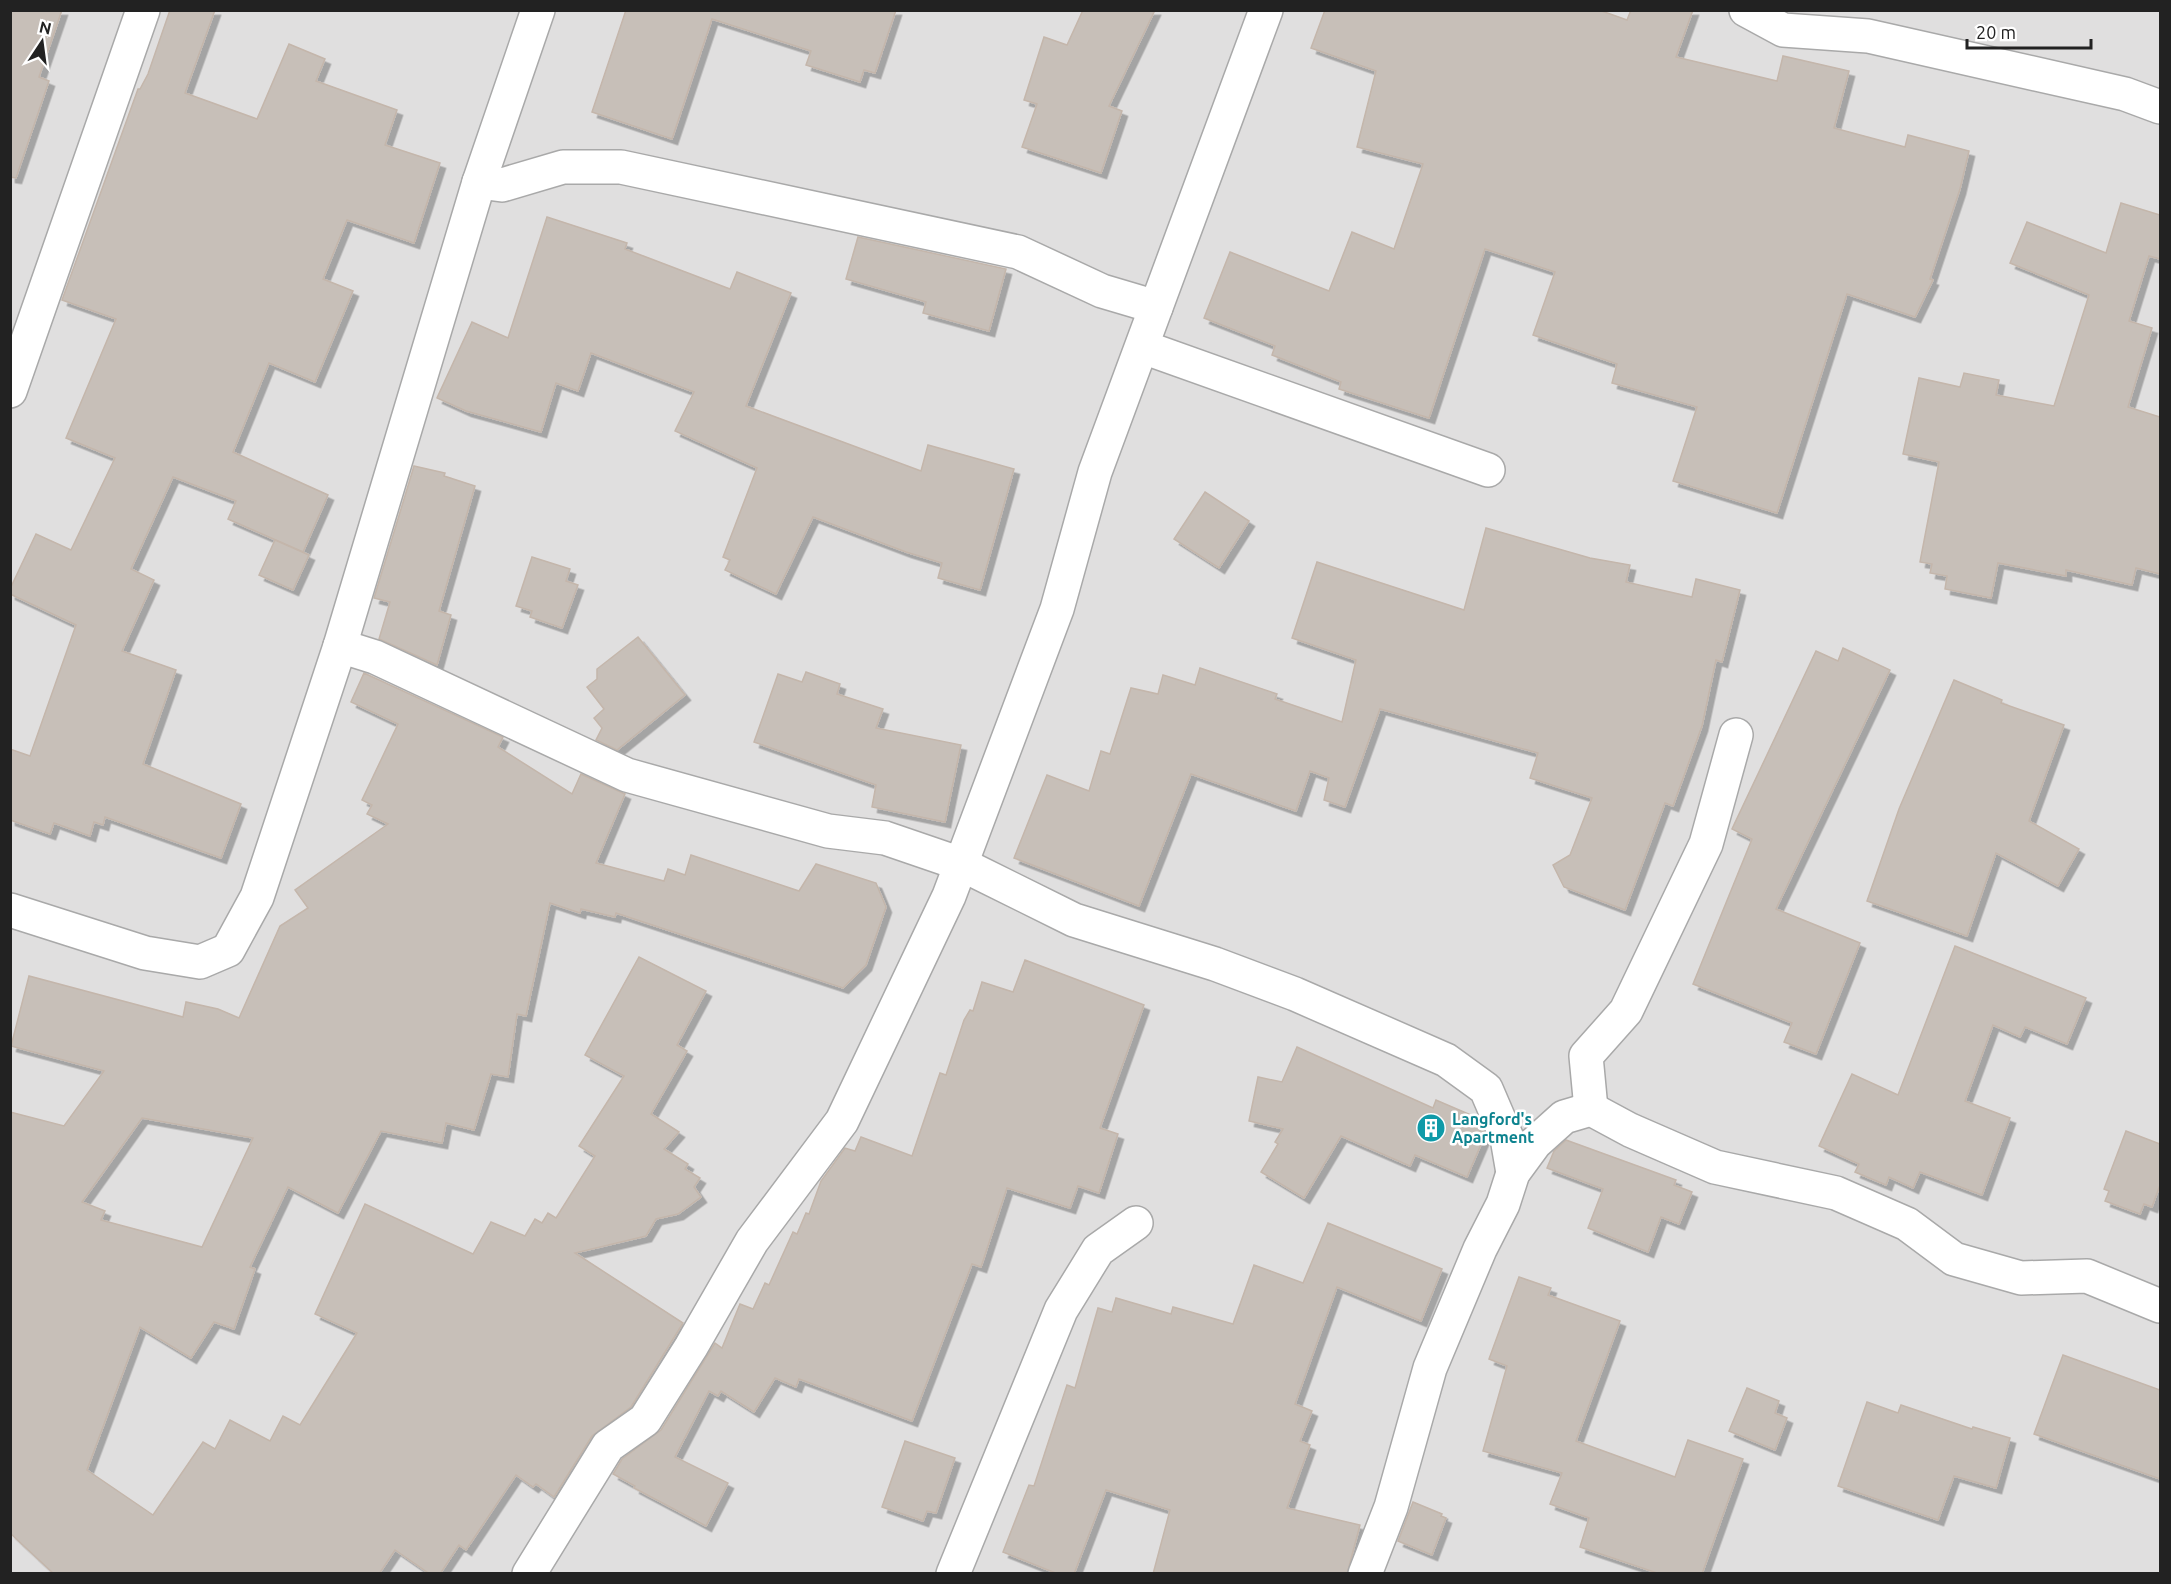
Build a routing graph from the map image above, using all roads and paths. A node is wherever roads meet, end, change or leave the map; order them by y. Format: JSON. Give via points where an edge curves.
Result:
{"nodes":[{"id":1,"x":143,"y":10,"type":"edge"},
{"id":2,"x":538,"y":10,"type":"edge"},
{"id":3,"x":1266,"y":10,"type":"edge"},
{"id":4,"x":1746,"y":10,"type":"edge"},
{"id":5,"x":2160,"y":107,"type":"edge"},
{"id":6,"x":479,"y":182,"type":"junction"},
{"id":7,"x":1156,"y":307,"type":"junction"},
{"id":8,"x":23,"y":315,"type":"edge"},
{"id":9,"x":1143,"y":347,"type":"junction"},
{"id":10,"x":10,"y":391,"type":"edge"},
{"id":11,"x":1488,"y":470,"type":"dead end"},
{"id":12,"x":340,"y":646,"type":"junction"},
{"id":13,"x":1736,"y":735,"type":"dead end"},
{"id":14,"x":961,"y":864,"type":"junction"},
{"id":15,"x":10,"y":910,"type":"edge"},
{"id":16,"x":1591,"y":1109,"type":"junction"},
{"id":17,"x":1513,"y":1173,"type":"junction"},
{"id":18,"x":1136,"y":1223,"type":"dead end"},
{"id":19,"x":2160,"y":1306,"type":"edge"},
{"id":20,"x":529,"y":1574,"type":"edge"},
{"id":21,"x":953,"y":1574,"type":"edge"},
{"id":22,"x":1365,"y":1574,"type":"edge"}],
"edges":[{"from":1,"to":8,"type":"street"},
{"from":2,"to":6,"type":"street"},
{"from":3,"to":7,"type":"street"},
{"from":4,"to":5,"type":"street","via":[[1783,30],[1868,36],[2125,94]]},
{"from":6,"to":7,"type":"street","via":[[502,185],[563,167],[621,167],[1017,252],[1102,291]]},
{"from":6,"to":12,"type":"street"},
{"from":7,"to":9,"type":"street"},
{"from":8,"to":10,"type":"street"},
{"from":9,"to":11,"type":"street"},
{"from":9,"to":14,"type":"street","via":[[1095,472],[1057,609]]},
{"from":12,"to":14,"type":"street","via":[[375,657],[627,775],[828,831],[885,838]]},
{"from":12,"to":15,"type":"street","via":[[257,897],[228,950],[200,962],[145,953]]},
{"from":13,"to":16,"type":"street","via":[[1706,844],[1626,1011],[1586,1056]]},
{"from":14,"to":17,"type":"street","via":[[1074,920],[1215,964],[1295,994],[1446,1060],[1486,1089],[1507,1138]]},
{"from":14,"to":20,"type":"street","via":[[842,1121],[752,1241],[645,1420],[608,1446]]},
{"from":16,"to":17,"type":"street","via":[[1564,1117],[1534,1143]]},
{"from":16,"to":19,"type":"street","via":[[1715,1167],[1836,1193],[1907,1224],[1954,1259],[2021,1278],[2087,1276]]},
{"from":17,"to":22,"type":"street","via":[[1430,1368],[1391,1507]]},
{"from":18,"to":21,"type":"street","via":[[1098,1250],[1061,1310]]}]}
